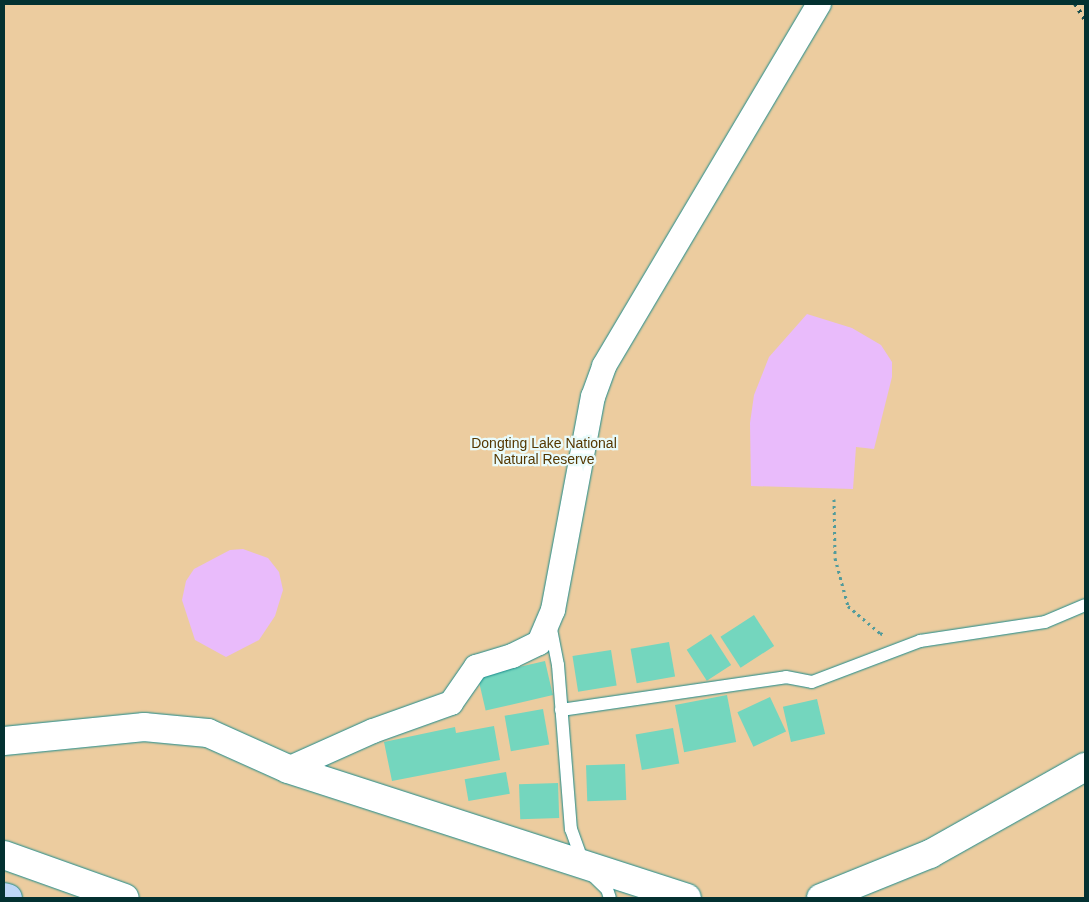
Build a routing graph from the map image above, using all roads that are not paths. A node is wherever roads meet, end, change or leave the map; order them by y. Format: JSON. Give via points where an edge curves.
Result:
{"nodes":[{"id":1,"x":819,"y":4,"type":"edge"},
{"id":2,"x":1085,"y":605,"type":"edge"},
{"id":3,"x":549,"y":620,"type":"junction"},
{"id":4,"x":561,"y":710,"type":"junction"},
{"id":5,"x":4,"y":741,"type":"edge"},
{"id":6,"x":1085,"y":768,"type":"edge"},
{"id":7,"x":288,"y":769,"type":"junction"},
{"id":8,"x":4,"y":855,"type":"edge"},
{"id":9,"x":585,"y":868,"type":"junction"},
{"id":10,"x":4,"y":897,"type":"edge"},
{"id":11,"x":8,"y":898,"type":"edge"},
{"id":12,"x":125,"y":898,"type":"edge"},
{"id":13,"x":610,"y":898,"type":"edge"},
{"id":14,"x":687,"y":898,"type":"edge"},
{"id":15,"x":821,"y":898,"type":"edge"}],
"edges":[{"from":1,"to":3,"type":"street","via":[[604,366],[593,397]]},
{"from":2,"to":4,"type":"lane","via":[[1045,622],[920,642],[812,682],[786,677]]},
{"from":3,"to":4,"type":"lane","via":[[558,665]]},
{"from":3,"to":7,"type":"street","via":[[539,643],[512,656],[476,667],[451,703],[373,731]]},
{"from":4,"to":9,"type":"lane","via":[[572,829]]},
{"from":5,"to":7,"type":"street","via":[[144,727],[175,728],[208,733]]},
{"from":6,"to":15,"type":"street","via":[[930,854]]},
{"from":7,"to":9,"type":"street"},
{"from":8,"to":12,"type":"street"},
{"from":9,"to":13,"type":"lane","via":[[607,889]]},
{"from":9,"to":14,"type":"street"},
{"from":10,"to":11,"type":"main road"}]}
